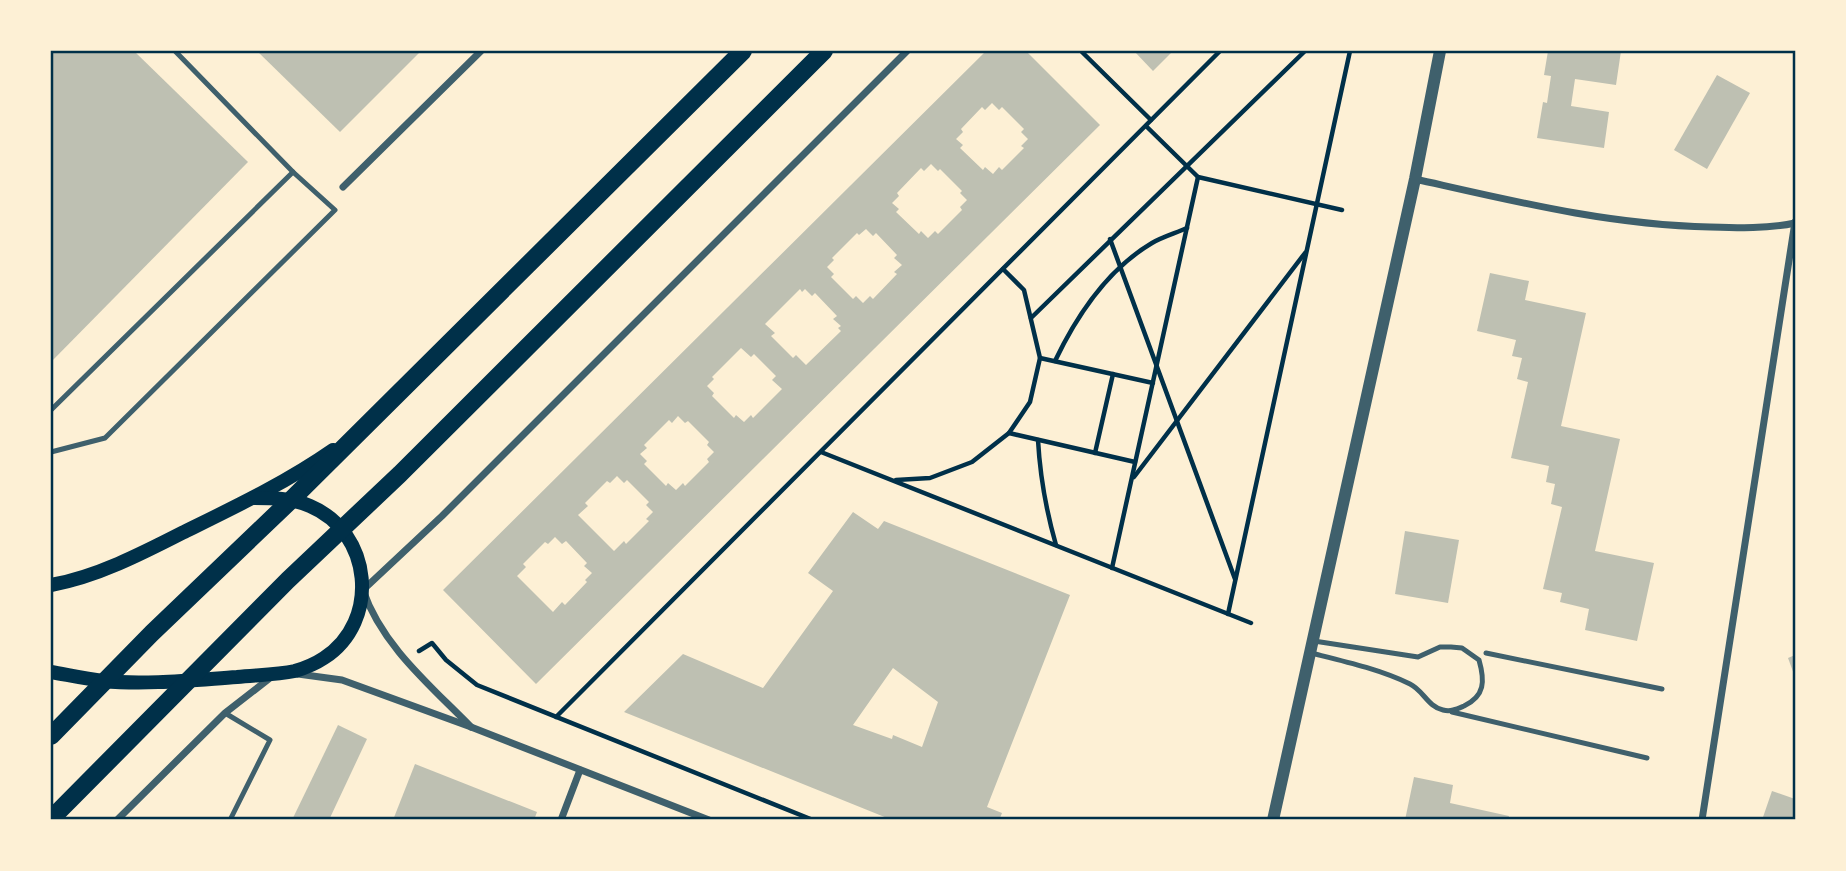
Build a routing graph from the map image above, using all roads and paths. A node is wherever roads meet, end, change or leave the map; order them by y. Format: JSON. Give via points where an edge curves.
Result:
{"nodes":[{"id":1,"x":175,"y":51,"type":"edge"},
{"id":2,"x":481,"y":51,"type":"edge"},
{"id":3,"x":743,"y":51,"type":"edge"},
{"id":4,"x":824,"y":51,"type":"edge"},
{"id":5,"x":908,"y":51,"type":"edge"},
{"id":6,"x":1081,"y":51,"type":"edge"},
{"id":7,"x":1220,"y":51,"type":"edge"},
{"id":8,"x":1305,"y":51,"type":"edge"},
{"id":9,"x":1350,"y":51,"type":"edge"},
{"id":10,"x":1440,"y":51,"type":"edge"},
{"id":11,"x":1151,"y":120,"type":"junction"},
{"id":12,"x":1146,"y":125,"type":"junction"},
{"id":13,"x":1186,"y":165,"type":"junction"},
{"id":14,"x":293,"y":172,"type":"junction"},
{"id":15,"x":1198,"y":177,"type":"junction"},
{"id":16,"x":1415,"y":179,"type":"junction"},
{"id":17,"x":343,"y":187,"type":"dead end"},
{"id":18,"x":1317,"y":204,"type":"junction"},
{"id":19,"x":1342,"y":210,"type":"dead end"},
{"id":20,"x":1795,"y":223,"type":"edge"},
{"id":21,"x":1187,"y":228,"type":"junction"},
{"id":22,"x":1110,"y":239,"type":"junction"},
{"id":23,"x":1307,"y":251,"type":"junction"},
{"id":24,"x":1121,"y":268,"type":"junction"},
{"id":25,"x":1003,"y":269,"type":"junction"},
{"id":26,"x":1031,"y":318,"type":"junction"},
{"id":27,"x":1040,"y":358,"type":"junction"},
{"id":28,"x":1055,"y":361,"type":"junction"},
{"id":29,"x":1157,"y":366,"type":"junction"},
{"id":30,"x":1113,"y":374,"type":"junction"},
{"id":31,"x":1153,"y":383,"type":"junction"},
{"id":32,"x":51,"y":410,"type":"edge"},
{"id":33,"x":1177,"y":421,"type":"junction"},
{"id":34,"x":357,"y":433,"type":"junction"},
{"id":35,"x":1009,"y":433,"type":"junction"},
{"id":36,"x":1038,"y":440,"type":"junction"},
{"id":37,"x":51,"y":452,"type":"edge"},
{"id":38,"x":821,"y":452,"type":"junction"},
{"id":39,"x":1095,"y":453,"type":"junction"},
{"id":40,"x":1135,"y":462,"type":"junction"},
{"id":41,"x":891,"y":480,"type":"junction"},
{"id":42,"x":1131,"y":480,"type":"junction"},
{"id":43,"x":253,"y":498,"type":"junction"},
{"id":44,"x":291,"y":500,"type":"junction"},
{"id":45,"x":342,"y":529,"type":"junction"},
{"id":46,"x":1056,"y":546,"type":"junction"},
{"id":47,"x":1112,"y":568,"type":"junction"},
{"id":48,"x":1235,"y":580,"type":"junction"},
{"id":49,"x":51,"y":585,"type":"edge"},
{"id":50,"x":363,"y":590,"type":"junction"},
{"id":51,"x":1228,"y":614,"type":"junction"},
{"id":52,"x":1251,"y":624,"type":"dead end"},
{"id":53,"x":1310,"y":646,"type":"junction"},
{"id":54,"x":418,"y":652,"type":"dead end"},
{"id":55,"x":1486,"y":653,"type":"dead end"},
{"id":56,"x":51,"y":672,"type":"edge"},
{"id":57,"x":281,"y":673,"type":"junction"},
{"id":58,"x":106,"y":681,"type":"junction"},
{"id":59,"x":187,"y":681,"type":"junction"},
{"id":60,"x":1662,"y":690,"type":"dead end"},
{"id":61,"x":1443,"y":710,"type":"junction"},
{"id":62,"x":225,"y":713,"type":"junction"},
{"id":63,"x":555,"y":717,"type":"junction"},
{"id":64,"x":471,"y":727,"type":"junction"},
{"id":65,"x":51,"y":736,"type":"edge"},
{"id":66,"x":1647,"y":758,"type":"dead end"},
{"id":67,"x":580,"y":770,"type":"junction"},
{"id":68,"x":51,"y":819,"type":"edge"},
{"id":69,"x":117,"y":820,"type":"edge"},
{"id":70,"x":230,"y":820,"type":"edge"},
{"id":71,"x":561,"y":820,"type":"edge"},
{"id":72,"x":709,"y":820,"type":"edge"},
{"id":73,"x":813,"y":820,"type":"edge"},
{"id":74,"x":1273,"y":820,"type":"edge"},
{"id":75,"x":1702,"y":820,"type":"edge"}],
"edges":[{"from":1,"to":14,"type":"lane"},
{"from":2,"to":17,"type":"street"},
{"from":3,"to":34,"type":"main road"},
{"from":4,"to":45,"type":"main road"},
{"from":5,"to":50,"type":"street"},
{"from":6,"to":11,"type":"path"},
{"from":7,"to":11,"type":"path"},
{"from":8,"to":13,"type":"path"},
{"from":9,"to":18,"type":"path"},
{"from":10,"to":16,"type":"street"},
{"from":11,"to":12,"type":"path"},
{"from":12,"to":13,"type":"path"},
{"from":12,"to":25,"type":"path"},
{"from":13,"to":15,"type":"path"},
{"from":13,"to":22,"type":"path"},
{"from":14,"to":32,"type":"lane"},
{"from":14,"to":37,"type":"lane","via":[[335,210],[105,438]]},
{"from":15,"to":18,"type":"path"},
{"from":15,"to":21,"type":"path"},
{"from":16,"to":20,"type":"street","via":[[1567,213],[1663,226],[1771,228]]},
{"from":16,"to":53,"type":"street"},
{"from":18,"to":19,"type":"path"},
{"from":18,"to":23,"type":"path"},
{"from":20,"to":75,"type":"street"},
{"from":21,"to":24,"type":"path","via":[[1151,243]]},
{"from":21,"to":29,"type":"path"},
{"from":22,"to":24,"type":"path"},
{"from":22,"to":26,"type":"path"},
{"from":23,"to":33,"type":"path"},
{"from":23,"to":48,"type":"path"},
{"from":24,"to":28,"type":"path","via":[[1092,298]]},
{"from":24,"to":29,"type":"path"},
{"from":25,"to":26,"type":"path","via":[[1024,290]]},
{"from":25,"to":38,"type":"path"},
{"from":26,"to":27,"type":"path"},
{"from":27,"to":28,"type":"path"},
{"from":27,"to":35,"type":"path","via":[[1030,402]]},
{"from":28,"to":30,"type":"path"},
{"from":29,"to":31,"type":"path"},
{"from":29,"to":33,"type":"path"},
{"from":30,"to":31,"type":"path"},
{"from":30,"to":39,"type":"path"},
{"from":31,"to":40,"type":"path"},
{"from":33,"to":42,"type":"path"},
{"from":33,"to":48,"type":"path"},
{"from":34,"to":43,"type":"main road","via":[[305,470]]},
{"from":34,"to":44,"type":"main road"},
{"from":35,"to":36,"type":"path"},
{"from":35,"to":41,"type":"path","via":[[972,462],[930,478]]},
{"from":36,"to":39,"type":"path"},
{"from":36,"to":46,"type":"path","via":[[1046,510]]},
{"from":38,"to":41,"type":"path"},
{"from":38,"to":63,"type":"path"},
{"from":39,"to":40,"type":"path"},
{"from":40,"to":42,"type":"path"},
{"from":41,"to":46,"type":"path"},
{"from":42,"to":47,"type":"path"},
{"from":43,"to":44,"type":"main road"},
{"from":43,"to":49,"type":"main road","via":[[131,558]]},
{"from":44,"to":45,"type":"main road","via":[[328,516]]},
{"from":44,"to":58,"type":"main road"},
{"from":45,"to":50,"type":"main road","via":[[358,557]]},
{"from":45,"to":59,"type":"main road"},
{"from":46,"to":47,"type":"path"},
{"from":47,"to":51,"type":"path"},
{"from":48,"to":51,"type":"path"},
{"from":50,"to":57,"type":"main road","via":[[356,620],[338,647],[312,665]]},
{"from":50,"to":64,"type":"street","via":[[389,641]]},
{"from":51,"to":52,"type":"path"},
{"from":53,"to":61,"type":"lane","via":[[1410,684]]},
{"from":53,"to":61,"type":"lane","via":[[1418,657],[1440,647],[1462,648],[1479,660],[1483,682],[1474,701],[1453,711]]},
{"from":53,"to":74,"type":"street"},
{"from":54,"to":63,"type":"path","via":[[432,643],[477,685]]},
{"from":55,"to":60,"type":"lane"},
{"from":56,"to":58,"type":"main road"},
{"from":57,"to":59,"type":"main road"},
{"from":57,"to":62,"type":"street"},
{"from":57,"to":64,"type":"street","via":[[342,680]]},
{"from":58,"to":59,"type":"main road"},
{"from":58,"to":65,"type":"main road"},
{"from":59,"to":68,"type":"main road"},
{"from":61,"to":66,"type":"lane"},
{"from":62,"to":69,"type":"street"},
{"from":62,"to":70,"type":"lane","via":[[270,740]]},
{"from":63,"to":73,"type":"path"},
{"from":64,"to":67,"type":"street"},
{"from":67,"to":71,"type":"street"},
{"from":67,"to":72,"type":"street"}]}
